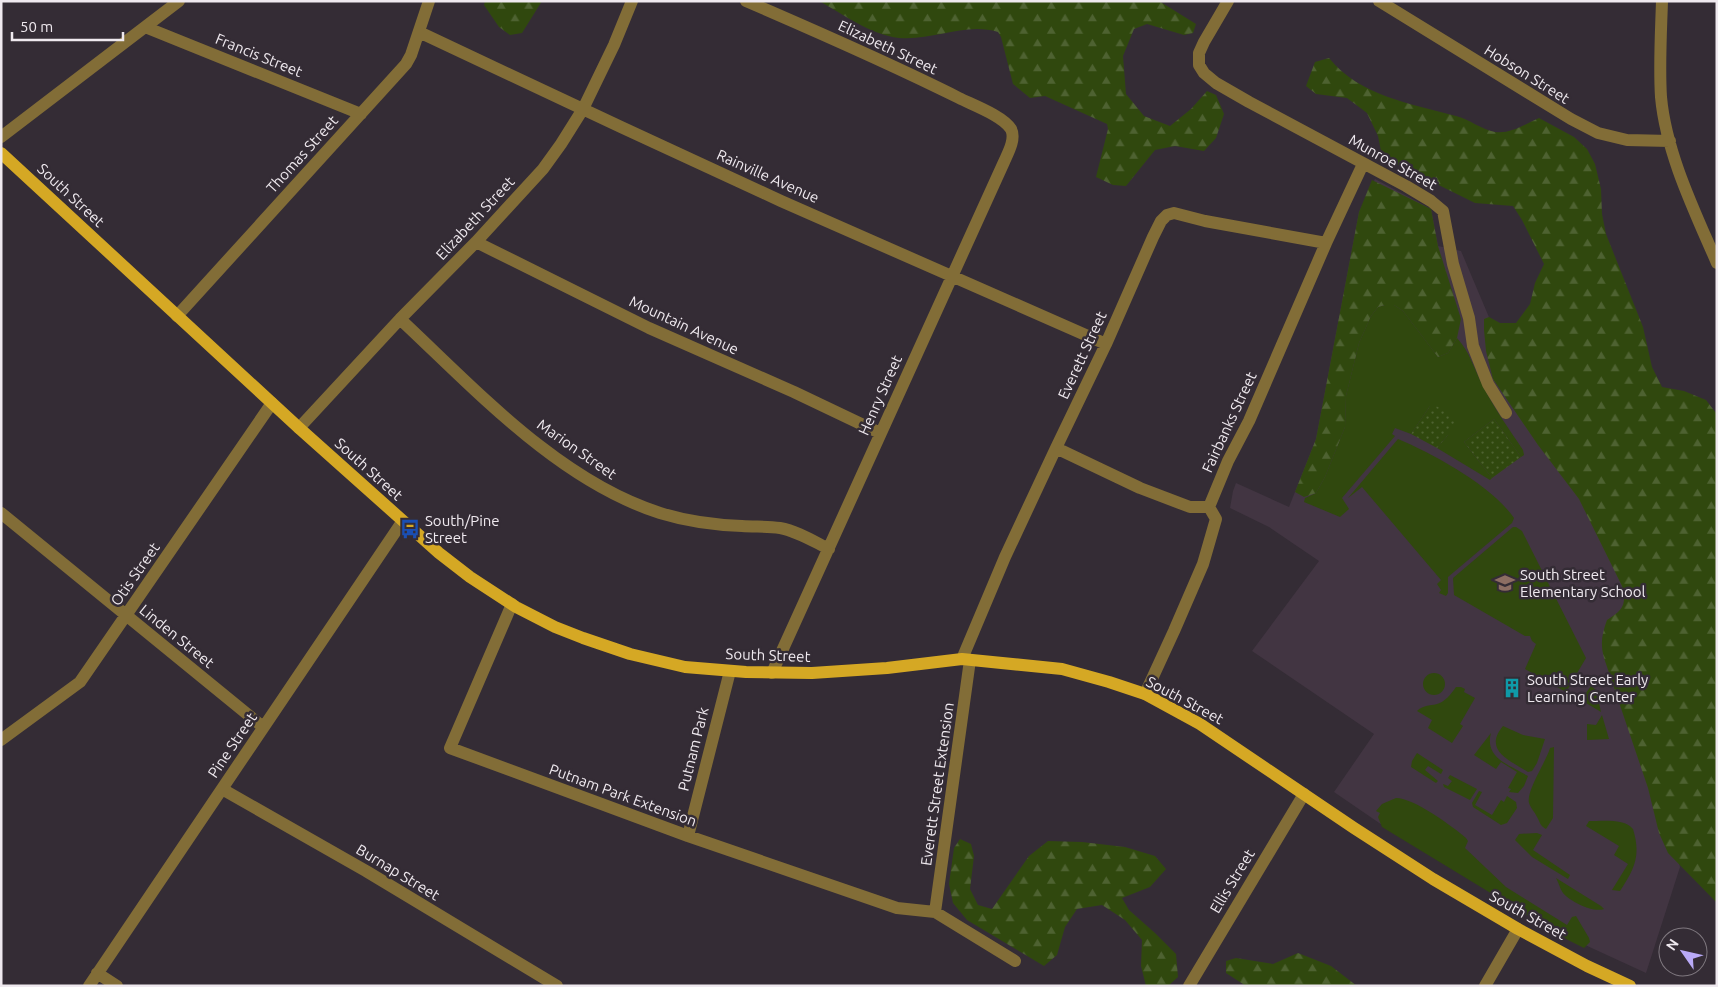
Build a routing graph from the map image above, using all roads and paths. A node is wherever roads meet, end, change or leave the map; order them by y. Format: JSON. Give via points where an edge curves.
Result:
{"nodes":[{"id":1,"x":179,"y":1,"type":"edge"},
{"id":2,"x":429,"y":1,"type":"edge"},
{"id":3,"x":632,"y":1,"type":"edge"},
{"id":4,"x":746,"y":1,"type":"edge"},
{"id":5,"x":1228,"y":1,"type":"edge"},
{"id":6,"x":1379,"y":1,"type":"edge"},
{"id":7,"x":1662,"y":1,"type":"edge"},
{"id":8,"x":145,"y":27,"type":"junction"},
{"id":9,"x":419,"y":32,"type":"junction"},
{"id":10,"x":584,"y":109,"type":"junction"},
{"id":11,"x":361,"y":114,"type":"junction"},
{"id":12,"x":1011,"y":130,"type":"joint"},
{"id":13,"x":1,"y":137,"type":"edge"},
{"id":14,"x":1670,"y":140,"type":"junction"},
{"id":15,"x":1,"y":153,"type":"edge"},
{"id":16,"x":1363,"y":164,"type":"junction"},
{"id":17,"x":476,"y":242,"type":"junction"},
{"id":18,"x":1326,"y":242,"type":"junction"},
{"id":19,"x":1717,"y":263,"type":"edge"},
{"id":20,"x":951,"y":277,"type":"junction"},
{"id":21,"x":178,"y":316,"type":"junction"},
{"id":22,"x":400,"y":319,"type":"junction"},
{"id":23,"x":1106,"y":344,"type":"junction"},
{"id":24,"x":272,"y":403,"type":"junction"},
{"id":25,"x":1506,"y":413,"type":"dead end"},
{"id":26,"x":299,"y":428,"type":"junction"},
{"id":27,"x":880,"y":433,"type":"junction"},
{"id":28,"x":1056,"y":448,"type":"junction"},
{"id":29,"x":1209,"y":507,"type":"junction"},
{"id":30,"x":3,"y":517,"type":"edge"},
{"id":31,"x":402,"y":522,"type":"junction"},
{"id":32,"x":829,"y":549,"type":"junction"},
{"id":33,"x":512,"y":604,"type":"junction"},
{"id":34,"x":126,"y":616,"type":"junction"},
{"id":35,"x":966,"y":660,"type":"junction"},
{"id":36,"x":730,"y":671,"type":"junction"},
{"id":37,"x":772,"y":672,"type":"junction"},
{"id":38,"x":1144,"y":694,"type":"junction"},
{"id":39,"x":263,"y":727,"type":"junction"},
{"id":40,"x":1,"y":740,"type":"edge"},
{"id":41,"x":222,"y":789,"type":"junction"},
{"id":42,"x":1304,"y":794,"type":"junction"},
{"id":43,"x":688,"y":836,"type":"junction"},
{"id":44,"x":936,"y":912,"type":"junction"},
{"id":45,"x":1518,"y":929,"type":"junction"},
{"id":46,"x":1015,"y":961,"type":"dead end"},
{"id":47,"x":97,"y":973,"type":"junction"},
{"id":48,"x":89,"y":986,"type":"edge"},
{"id":49,"x":117,"y":986,"type":"edge"},
{"id":50,"x":557,"y":986,"type":"edge"},
{"id":51,"x":1188,"y":986,"type":"edge"},
{"id":52,"x":1485,"y":986,"type":"edge"},
{"id":53,"x":1630,"y":986,"type":"edge"}],
"edges":[{"from":1,"to":8,"type":"street"},
{"from":2,"to":9,"type":"street","name":"Thomas Street"},
{"from":3,"to":10,"type":"street","name":"Elizabeth Street"},
{"from":4,"to":12,"type":"street","name":"Elizabeth Street","via":[[948,93],[995,116]]},
{"from":5,"to":16,"type":"street","name":"Munroe Street","via":[[1200,53],[1199,62],[1204,74]]},
{"from":6,"to":14,"type":"street","name":"Hobson Street","via":[[1598,133],[1627,140]]},
{"from":7,"to":14,"type":"street","via":[[1661,97]]},
{"from":8,"to":11,"type":"street","name":"Francis Street"},
{"from":8,"to":13,"type":"street"},
{"from":9,"to":10,"type":"street","name":"Rainville Avenue"},
{"from":9,"to":11,"type":"street","name":"Thomas Street","via":[[406,64]]},
{"from":10,"to":17,"type":"street","name":"Elizabeth Street","via":[[543,169]]},
{"from":10,"to":20,"type":"street","name":"Rainville Avenue"},
{"from":11,"to":21,"type":"street","name":"Thomas Street"},
{"from":12,"to":20,"type":"street","name":"Henry Street","via":[[1009,151]]},
{"from":14,"to":19,"type":"street"},
{"from":15,"to":21,"type":"main road","name":"South Street"},
{"from":16,"to":18,"type":"street","name":"Fairbanks Street"},
{"from":16,"to":25,"type":"street","name":"Munroe Street","via":[[1406,186],[1443,211],[1473,346],[1488,384]]},
{"from":17,"to":22,"type":"street","name":"Elizabeth Street"},
{"from":17,"to":27,"type":"street","name":"Mountain Avenue","via":[[649,328]]},
{"from":18,"to":23,"type":"street","name":"Everett Street","via":[[1169,213],[1153,237]]},
{"from":18,"to":29,"type":"street","name":"Fairbanks Street"},
{"from":20,"to":23,"type":"street","name":"Rainville Avenue"},
{"from":20,"to":27,"type":"street","name":"Henry Street"},
{"from":21,"to":24,"type":"main road","name":"South Street"},
{"from":22,"to":26,"type":"street","name":"Elizabeth Street"},
{"from":22,"to":32,"type":"street","name":"Marion Street","via":[[532,440],[607,491],[667,515],[708,523],[780,528]]},
{"from":23,"to":28,"type":"street","name":"Everett Street"},
{"from":24,"to":26,"type":"main road","name":"South Street"},
{"from":24,"to":34,"type":"street","name":"Otis Street"},
{"from":26,"to":31,"type":"main road","name":"South Street"},
{"from":27,"to":32,"type":"street","name":"Henry Street"},
{"from":28,"to":29,"type":"street","via":[[1140,488],[1190,507]]},
{"from":28,"to":35,"type":"street","name":"Everett Street","via":[[1005,557]]},
{"from":29,"to":38,"type":"street","via":[[1216,519],[1202,564]]},
{"from":30,"to":34,"type":"street","name":"Linden Street"},
{"from":31,"to":33,"type":"main road","name":"South Street","via":[[470,577]]},
{"from":31,"to":39,"type":"street","name":"Pine Street"},
{"from":32,"to":37,"type":"street","name":"Henry Street"},
{"from":33,"to":36,"type":"main road","name":"South Street","via":[[555,627],[630,654],[685,667]]},
{"from":33,"to":43,"type":"street","name":"Putnam Park Extension","via":[[450,748]]},
{"from":34,"to":39,"type":"street","name":"Linden Street"},
{"from":34,"to":40,"type":"street","name":"Otis Street","via":[[80,682]]},
{"from":35,"to":37,"type":"main road","name":"South Street","via":[[812,673]]},
{"from":35,"to":38,"type":"main road","name":"South Street","via":[[1062,669]]},
{"from":35,"to":44,"type":"street","name":"Everett Street Extension"},
{"from":36,"to":37,"type":"main road","name":"South Street"},
{"from":36,"to":43,"type":"street","name":"Putnam Park"},
{"from":38,"to":42,"type":"main road","name":"South Street","via":[[1200,724]]},
{"from":39,"to":41,"type":"street","name":"Pine Street"},
{"from":41,"to":47,"type":"street","name":"Pine Street"},
{"from":41,"to":50,"type":"street","name":"Burnap Street"},
{"from":42,"to":45,"type":"main road","name":"South Street"},
{"from":42,"to":51,"type":"street","name":"Ellis Street"},
{"from":43,"to":44,"type":"street","name":"Putnam Park Extension","via":[[897,908]]},
{"from":44,"to":46,"type":"street"},
{"from":45,"to":52,"type":"street"},
{"from":45,"to":53,"type":"main road","name":"South Street"},
{"from":47,"to":48,"type":"street","name":"Pine Street"},
{"from":47,"to":49,"type":"street"}]}
